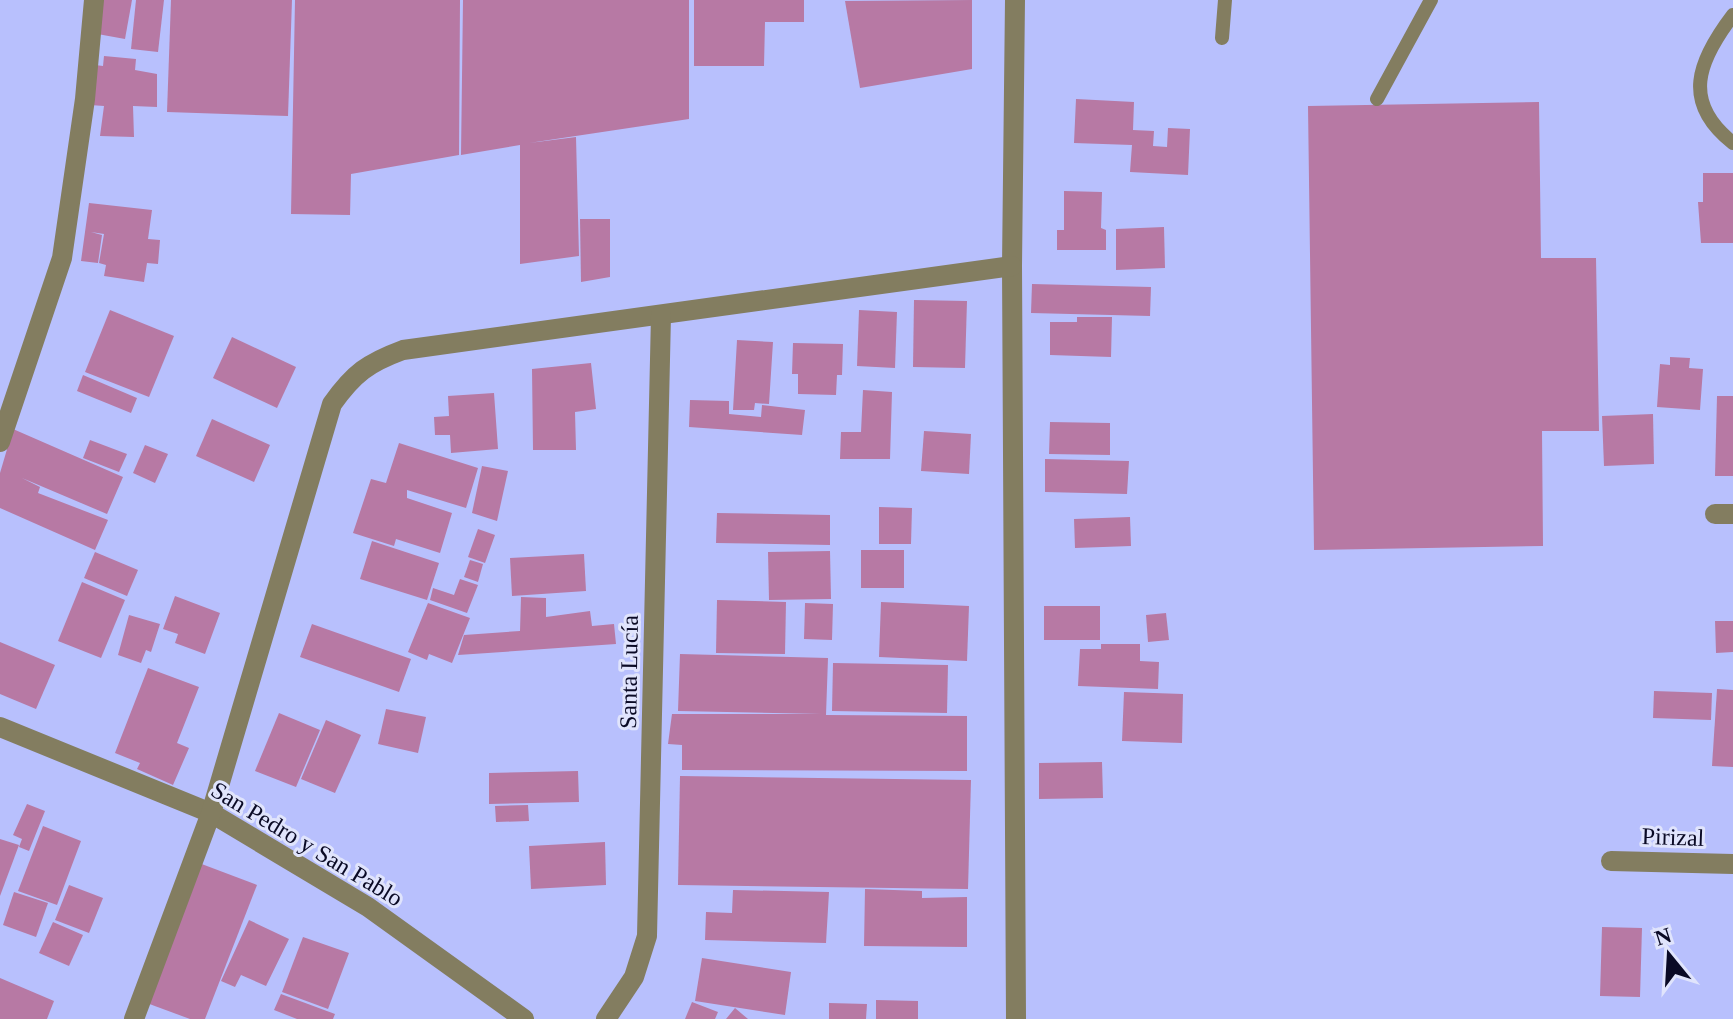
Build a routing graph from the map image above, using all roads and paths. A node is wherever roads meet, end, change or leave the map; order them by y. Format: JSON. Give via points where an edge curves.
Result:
{"nodes":[{"id":1,"x":94,"y":0,"type":"edge"},
{"id":2,"x":1015,"y":0,"type":"edge"},
{"id":3,"x":1225,"y":0,"type":"edge"},
{"id":4,"x":1431,"y":0,"type":"edge"},
{"id":5,"x":1733,"y":15,"type":"edge"},
{"id":6,"x":1222,"y":38,"type":"dead end"},
{"id":7,"x":1377,"y":99,"type":"dead end"},
{"id":8,"x":1733,"y":143,"type":"edge"},
{"id":9,"x":1012,"y":266,"type":"junction"},
{"id":10,"x":661,"y":315,"type":"junction"},
{"id":11,"x":0,"y":442,"type":"edge"},
{"id":12,"x":0,"y":727,"type":"edge"},
{"id":13,"x":211,"y":813,"type":"junction"},
{"id":14,"x":1611,"y":861,"type":"dead end"},
{"id":15,"x":1733,"y":864,"type":"edge"},
{"id":16,"x":134,"y":1019,"type":"edge"},
{"id":17,"x":524,"y":1019,"type":"edge"},
{"id":18,"x":606,"y":1019,"type":"edge"},
{"id":19,"x":1016,"y":1019,"type":"edge"}],
"edges":[{"from":1,"to":11,"type":"street","via":[[62,258]]},
{"from":2,"to":9,"type":"street"},
{"from":3,"to":6,"type":"lane"},
{"from":4,"to":7,"type":"lane"},
{"from":5,"to":8,"type":"lane","via":[[1699,71],[1700,103]]},
{"from":9,"to":10,"type":"street"},
{"from":9,"to":19,"type":"street"},
{"from":10,"to":13,"type":"street","via":[[403,350],[376,359],[351,376],[332,404]]},
{"from":10,"to":18,"type":"street","name":"Santa Lucía","via":[[647,936],[634,977]]},
{"from":12,"to":13,"type":"street","name":"San Pedro y San Pablo"},
{"from":13,"to":16,"type":"street"},
{"from":13,"to":17,"type":"street","name":"San Pedro y San Pablo","via":[[368,907]]},
{"from":14,"to":15,"type":"street","name":"Pirizal"}]}
